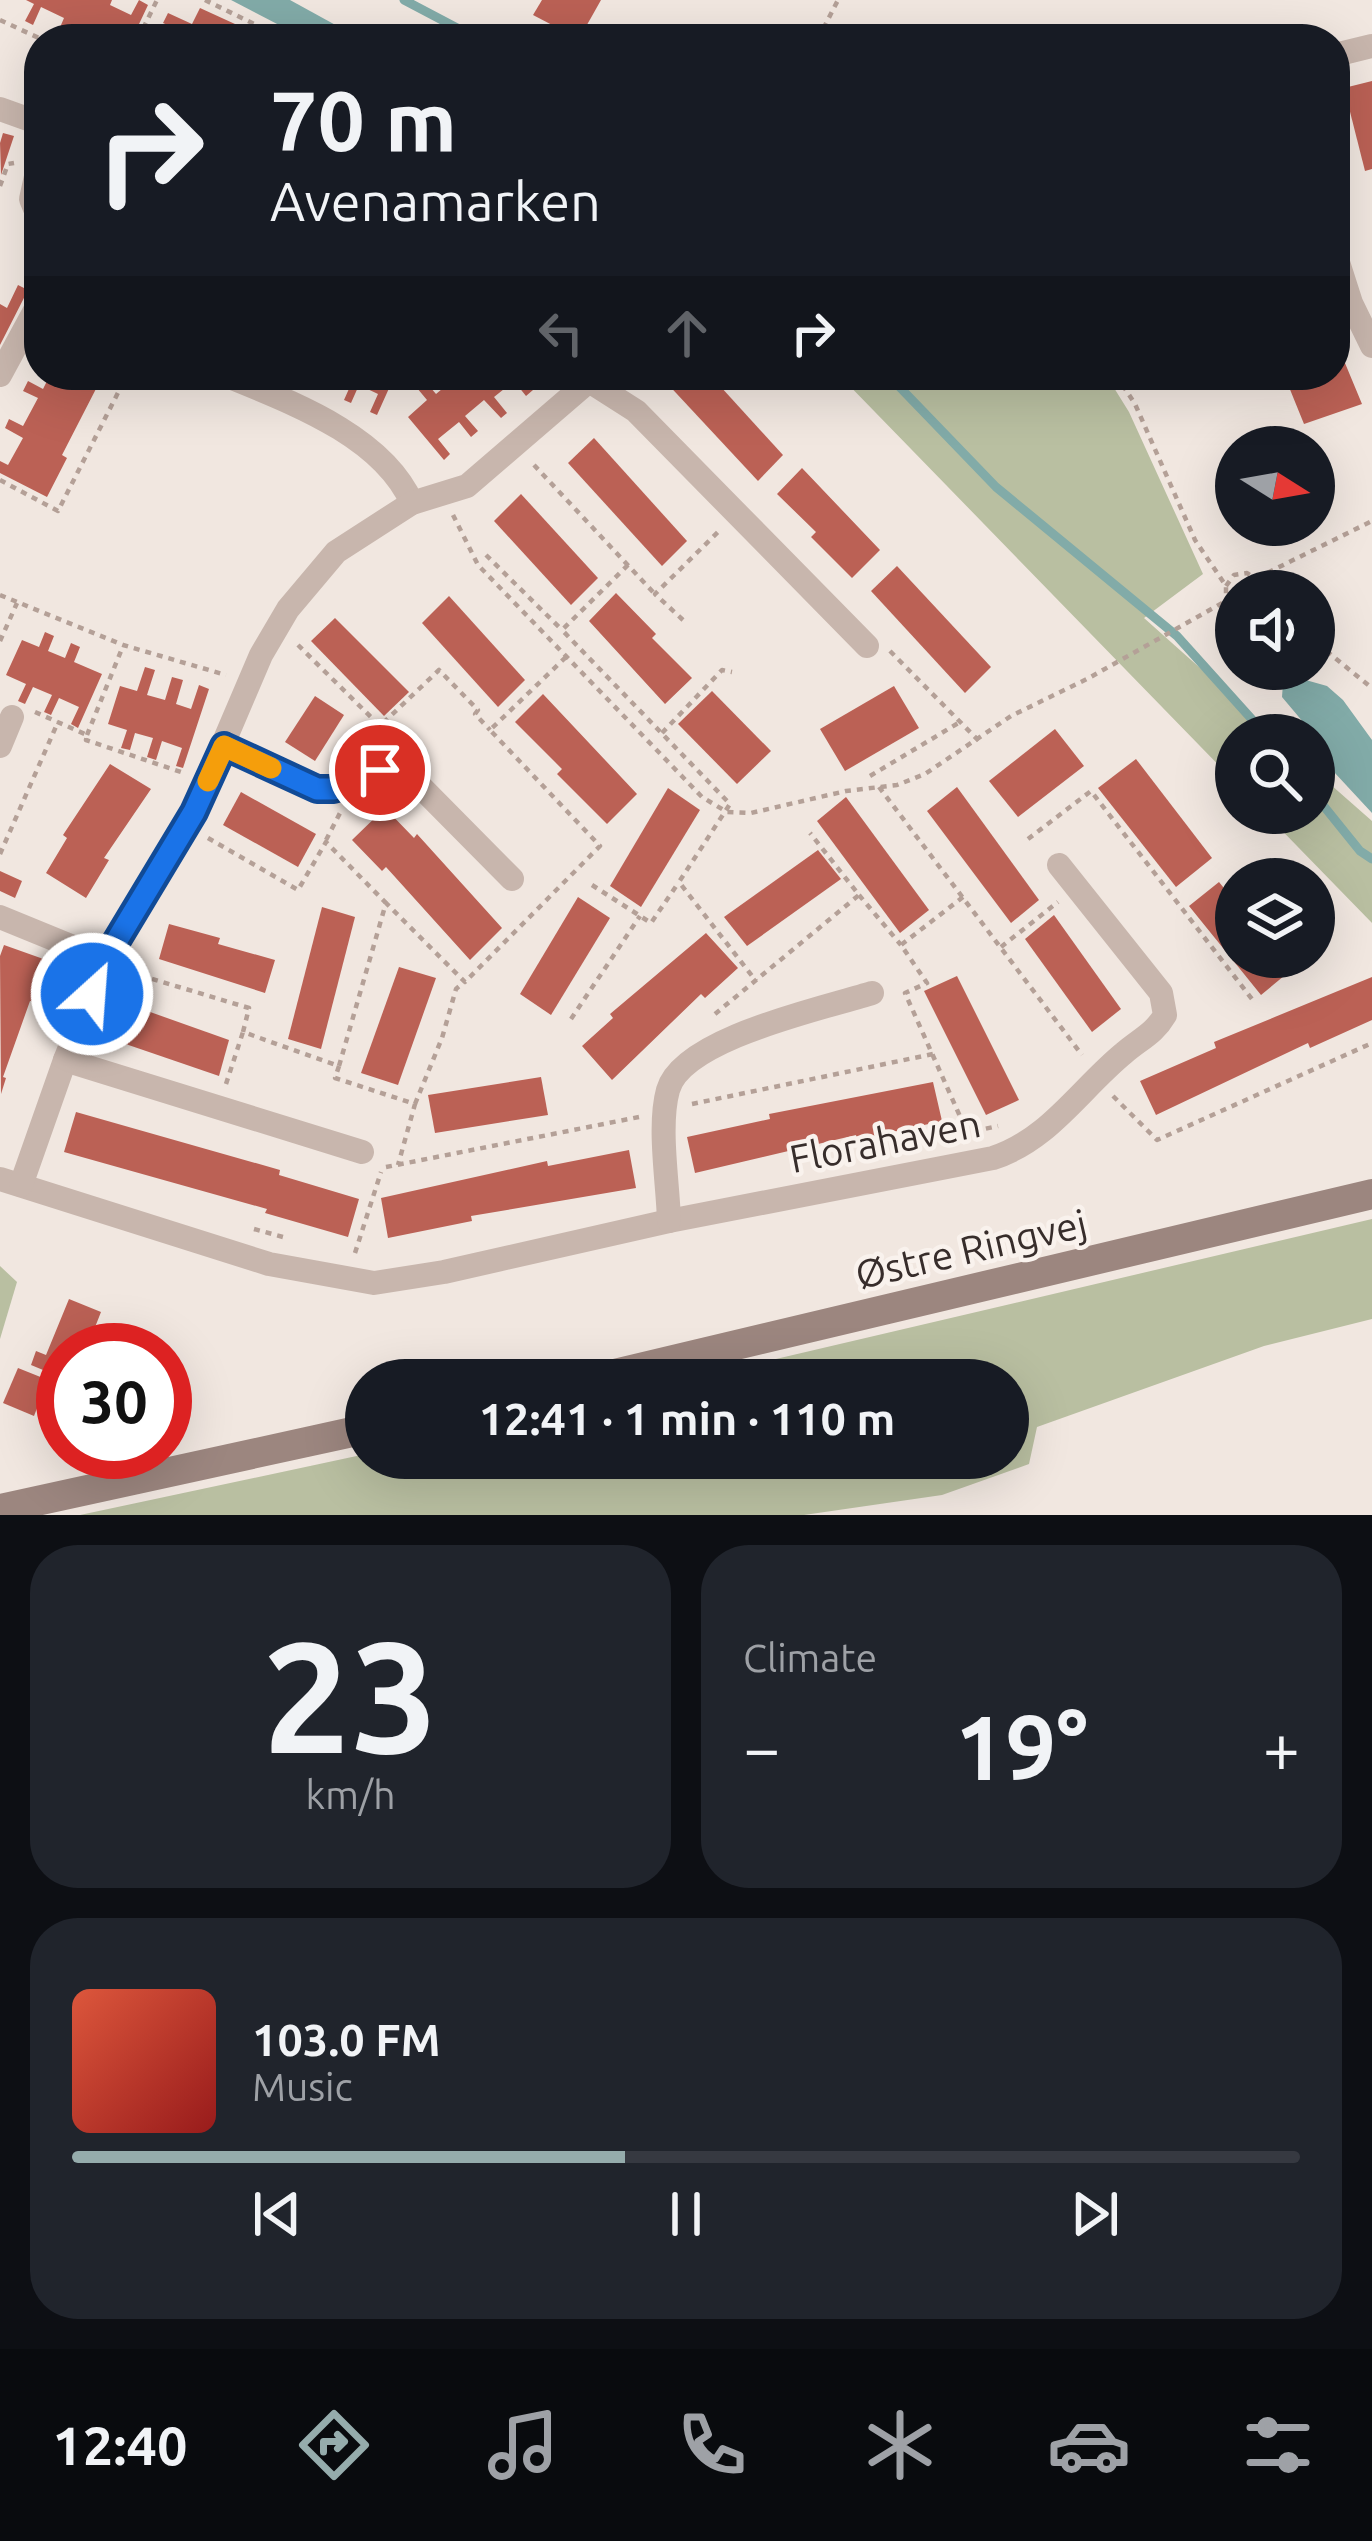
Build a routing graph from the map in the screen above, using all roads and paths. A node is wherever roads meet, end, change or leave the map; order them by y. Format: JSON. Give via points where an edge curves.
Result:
{"nodes":[{"id":1,"x":205,"y":0,"type":"edge"},
{"id":2,"x":257,"y":24,"type":"edge"},
{"id":3,"x":1350,"y":300,"type":"edge"},
{"id":4,"x":24,"y":331,"type":"edge"},
{"id":5,"x":1372,"y":346,"type":"edge"},
{"id":6,"x":0,"y":375,"type":"edge"},
{"id":7,"x":119,"y":390,"type":"edge"},
{"id":8,"x":262,"y":390,"type":"edge"},
{"id":9,"x":579,"y":390,"type":"edge"},
{"id":10,"x":604,"y":390,"type":"edge"},
{"id":11,"x":1125,"y":390,"type":"edge"},
{"id":12,"x":545,"y":454,"type":"dead end"},
{"id":13,"x":0,"y":480,"type":"edge"},
{"id":14,"x":412,"y":503,"type":"junction"},
{"id":15,"x":448,"y":505,"type":"junction"},
{"id":16,"x":467,"y":510,"type":"dead end"},
{"id":17,"x":1372,"y":521,"type":"edge"},
{"id":18,"x":438,"y":523,"type":"dead end"},
{"id":19,"x":720,"y":530,"type":"dead end"},
{"id":20,"x":486,"y":555,"type":"dead end"},
{"id":21,"x":628,"y":565,"type":"junction"},
{"id":22,"x":1215,"y":570,"type":"edge"},
{"id":23,"x":1272,"y":570,"type":"edge"},
{"id":24,"x":655,"y":594,"type":"junction"},
{"id":25,"x":0,"y":596,"type":"edge"},
{"id":26,"x":17,"y":602,"type":"junction"},
{"id":27,"x":1215,"y":607,"type":"edge"},
{"id":28,"x":683,"y":620,"type":"dead end"},
{"id":29,"x":562,"y":630,"type":"junction"},
{"id":30,"x":0,"y":640,"type":"edge"},
{"id":31,"x":123,"y":645,"type":"junction"},
{"id":32,"x":867,"y":646,"type":"joint"},
{"id":33,"x":287,"y":657,"type":"dead end"},
{"id":34,"x":566,"y":657,"type":"junction"},
{"id":35,"x":1335,"y":658,"type":"edge"},
{"id":36,"x":732,"y":672,"type":"dead end"},
{"id":37,"x":250,"y":682,"type":"junction"},
{"id":38,"x":1372,"y":688,"type":"edge"},
{"id":39,"x":15,"y":711,"type":"joint"},
{"id":40,"x":58,"y":722,"type":"junction"},
{"id":41,"x":960,"y":722,"type":"junction"},
{"id":42,"x":490,"y":730,"type":"junction"},
{"id":43,"x":662,"y":733,"type":"junction"},
{"id":44,"x":87,"y":735,"type":"junction"},
{"id":45,"x":979,"y":741,"type":"junction"},
{"id":46,"x":0,"y":746,"type":"edge"},
{"id":47,"x":224,"y":746,"type":"junction"},
{"id":48,"x":186,"y":774,"type":"dead end"},
{"id":49,"x":870,"y":776,"type":"dead end"},
{"id":50,"x":345,"y":802,"type":"dead end"},
{"id":51,"x":727,"y":812,"type":"junction"},
{"id":52,"x":215,"y":823,"type":"dead end"},
{"id":53,"x":810,"y":833,"type":"dead end"},
{"id":54,"x":1028,"y":839,"type":"dead end"},
{"id":55,"x":326,"y":842,"type":"junction"},
{"id":56,"x":0,"y":854,"type":"edge"},
{"id":57,"x":1059,"y":865,"type":"dead end"},
{"id":58,"x":512,"y":879,"type":"dead end"},
{"id":59,"x":679,"y":882,"type":"junction"},
{"id":60,"x":592,"y":885,"type":"dead end"},
{"id":61,"x":1076,"y":888,"type":"junction"},
{"id":62,"x":859,"y":895,"type":"junction"},
{"id":63,"x":963,"y":897,"type":"dead end"},
{"id":64,"x":386,"y":903,"type":"junction"},
{"id":65,"x":640,"y":916,"type":"junction"},
{"id":66,"x":0,"y":917,"type":"edge"},
{"id":67,"x":901,"y":945,"type":"junction"},
{"id":68,"x":1001,"y":946,"type":"dead end"},
{"id":69,"x":117,"y":966,"type":"junction"},
{"id":70,"x":755,"y":981,"type":"junction"},
{"id":71,"x":465,"y":982,"type":"junction"},
{"id":72,"x":872,"y":993,"type":"dead end"},
{"id":73,"x":1255,"y":1004,"type":"dead end"},
{"id":74,"x":571,"y":1019,"type":"dead end"},
{"id":75,"x":701,"y":1026,"type":"dead end"},
{"id":76,"x":243,"y":1032,"type":"junction"},
{"id":77,"x":1372,"y":1043,"type":"edge"},
{"id":78,"x":933,"y":1054,"type":"junction"},
{"id":79,"x":64,"y":1060,"type":"junction"},
{"id":80,"x":339,"y":1066,"type":"junction"},
{"id":81,"x":1097,"y":1079,"type":"junction"},
{"id":82,"x":415,"y":1104,"type":"junction"},
{"id":83,"x":218,"y":1107,"type":"junction"},
{"id":84,"x":681,"y":1107,"type":"dead end"},
{"id":85,"x":645,"y":1115,"type":"dead end"},
{"id":86,"x":968,"y":1132,"type":"dead end"},
{"id":87,"x":374,"y":1163,"type":"junction"},
{"id":88,"x":398,"y":1165,"type":"junction"},
{"id":89,"x":11,"y":1182,"type":"edge"},
{"id":90,"x":1372,"y":1194,"type":"edge"},
{"id":91,"x":669,"y":1221,"type":"junction"},
{"id":92,"x":353,"y":1258,"type":"dead end"},
{"id":93,"x":677,"y":1359,"type":"edge"},
{"id":94,"x":345,"y":1434,"type":"edge"},
{"id":95,"x":0,"y":1509,"type":"edge"}],
"edges":[{"from":1,"to":2,"type":"path"},
{"from":3,"to":5,"type":"street"},
{"from":4,"to":6,"type":"street"},
{"from":7,"to":13,"type":"path","via":[[58,511]]},
{"from":8,"to":14,"type":"street","via":[[363,440]]},
{"from":9,"to":15,"type":"street"},
{"from":10,"to":32,"type":"street","via":[[636,411]]},
{"from":11,"to":22,"type":"path"},
{"from":12,"to":21,"type":"path","via":[[534,465]]},
{"from":14,"to":15,"type":"street"},
{"from":14,"to":37,"type":"street","via":[[336,552],[288,609]]},
{"from":15,"to":16,"type":"path"},
{"from":15,"to":18,"type":"path"},
{"from":15,"to":34,"type":"path","via":[[478,565]]},
{"from":17,"to":23,"type":"path"},
{"from":19,"to":24,"type":"path"},
{"from":20,"to":29,"type":"path"},
{"from":21,"to":24,"type":"path"},
{"from":21,"to":29,"type":"path"},
{"from":24,"to":28,"type":"path"},
{"from":25,"to":26,"type":"path"},
{"from":26,"to":30,"type":"path"},
{"from":26,"to":31,"type":"path"},
{"from":27,"to":45,"type":"path"},
{"from":29,"to":43,"type":"path"},
{"from":31,"to":37,"type":"path"},
{"from":31,"to":44,"type":"path"},
{"from":32,"to":41,"type":"path","via":[[889,649]]},
{"from":33,"to":42,"type":"path","via":[[294,641],[380,726],[439,670]]},
{"from":34,"to":42,"type":"path"},
{"from":34,"to":51,"type":"path"},
{"from":35,"to":38,"type":"path"},
{"from":36,"to":43,"type":"path","via":[[722,670]]},
{"from":37,"to":47,"type":"street"},
{"from":39,"to":40,"type":"path"},
{"from":39,"to":46,"type":"street"},
{"from":40,"to":44,"type":"path"},
{"from":40,"to":56,"type":"path"},
{"from":41,"to":45,"type":"path"},
{"from":41,"to":49,"type":"path"},
{"from":42,"to":71,"type":"path","via":[[600,845]]},
{"from":43,"to":51,"type":"path","via":[[730,804]]},
{"from":44,"to":48,"type":"path"},
{"from":45,"to":51,"type":"path","via":[[897,784]]},
{"from":47,"to":58,"type":"street","via":[[317,789],[400,771]]},
{"from":47,"to":69,"type":"street"},
{"from":50,"to":55,"type":"path"},
{"from":51,"to":59,"type":"path"},
{"from":52,"to":55,"type":"path","via":[[207,839],[298,890]]},
{"from":53,"to":62,"type":"path"},
{"from":54,"to":73,"type":"path","via":[[1091,791]]},
{"from":55,"to":64,"type":"path"},
{"from":57,"to":61,"type":"street","name":"Florahaven"},
{"from":59,"to":65,"type":"path","via":[[651,923]]},
{"from":59,"to":70,"type":"path"},
{"from":60,"to":65,"type":"path"},
{"from":61,"to":68,"type":"path"},
{"from":61,"to":81,"type":"street","name":"Florahaven","via":[[1161,993],[1165,1016]]},
{"from":62,"to":67,"type":"path"},
{"from":62,"to":70,"type":"path"},
{"from":63,"to":67,"type":"path"},
{"from":64,"to":71,"type":"path"},
{"from":64,"to":80,"type":"path"},
{"from":65,"to":74,"type":"path"},
{"from":66,"to":69,"type":"street"},
{"from":67,"to":78,"type":"path","via":[[927,982],[905,993]]},
{"from":69,"to":76,"type":"path","via":[[249,1009]]},
{"from":69,"to":79,"type":"street"},
{"from":70,"to":75,"type":"path"},
{"from":71,"to":82,"type":"path","via":[[456,988]]},
{"from":72,"to":91,"type":"street","via":[[746,1032],[686,1064],[668,1088]]},
{"from":76,"to":80,"type":"path"},
{"from":76,"to":83,"type":"path"},
{"from":77,"to":81,"type":"path","via":[[1156,1140]]},
{"from":78,"to":84,"type":"path"},
{"from":78,"to":86,"type":"path"},
{"from":79,"to":83,"type":"street"},
{"from":79,"to":89,"type":"street"},
{"from":80,"to":82,"type":"path","via":[[334,1078]]},
{"from":81,"to":91,"type":"street","name":"Florahaven","via":[[1013,1152]]},
{"from":82,"to":88,"type":"path"},
{"from":83,"to":87,"type":"street"},
{"from":85,"to":88,"type":"path"},
{"from":87,"to":88,"type":"path"},
{"from":87,"to":92,"type":"path"},
{"from":89,"to":91,"type":"street","name":"Florahaven","via":[[269,1264],[374,1283]]},
{"from":90,"to":93,"type":"main road","name":"Østre Ringvej"},
{"from":94,"to":95,"type":"main road"}]}
